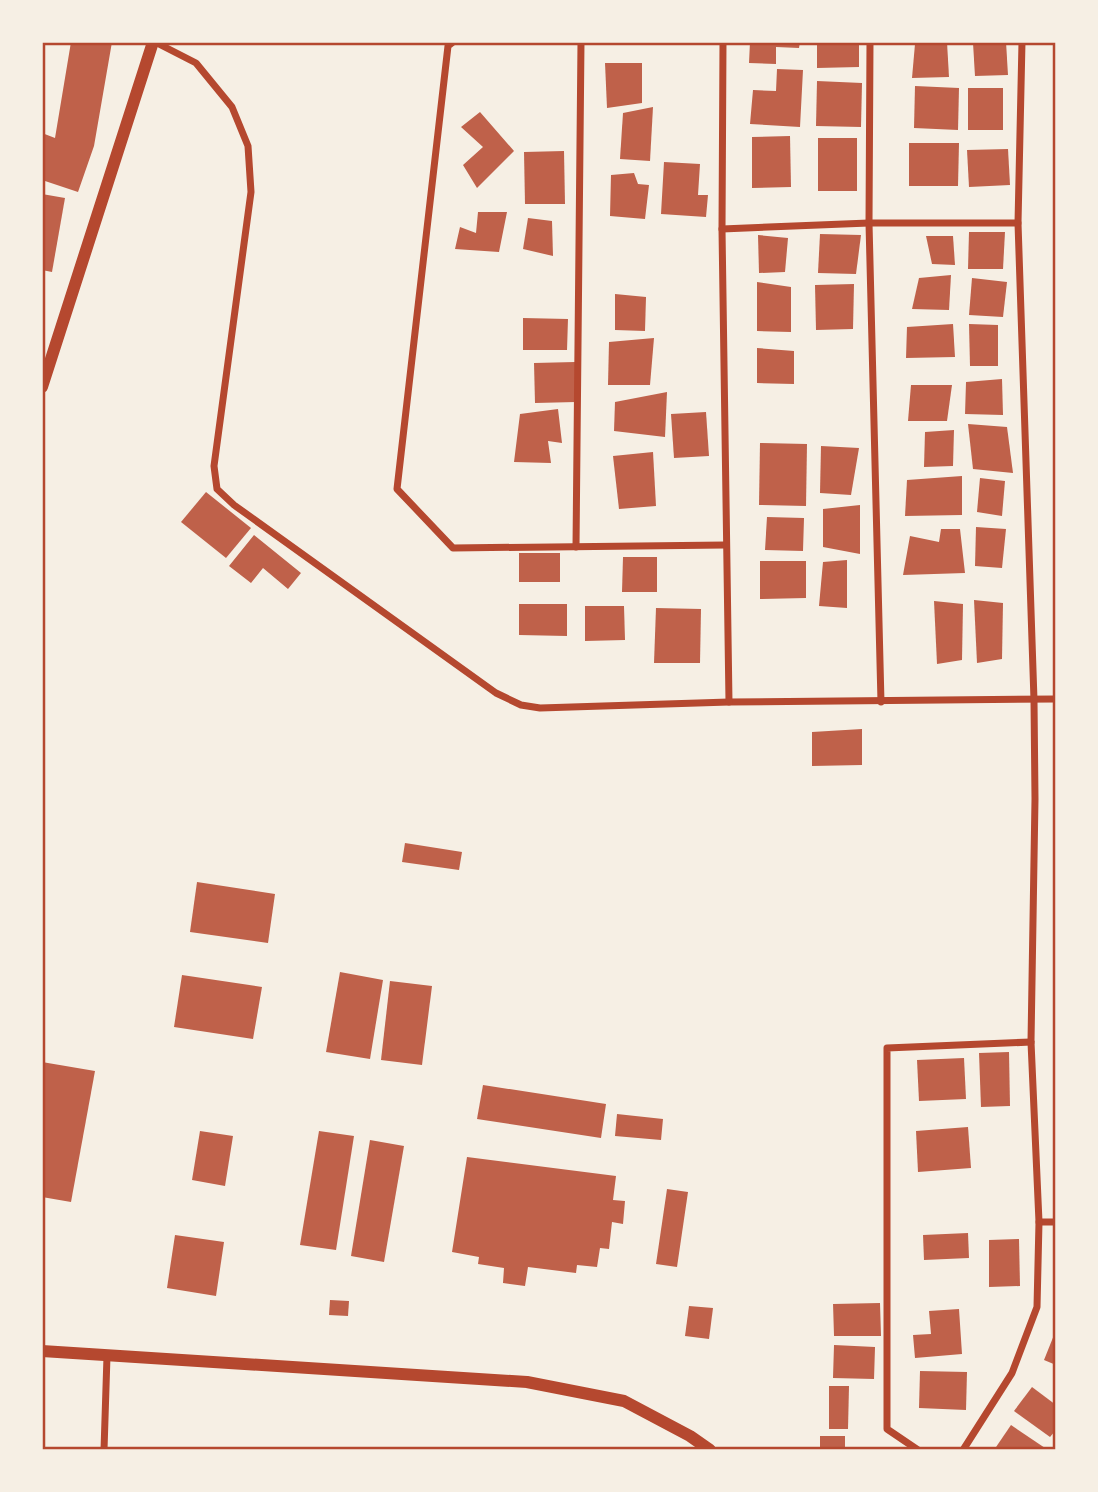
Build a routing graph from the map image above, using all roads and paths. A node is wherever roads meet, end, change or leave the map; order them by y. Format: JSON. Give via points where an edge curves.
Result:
{"nodes":[{"id":1,"x":154,"y":42,"type":"edge"},
{"id":2,"x":453,"y":42,"type":"edge"},
{"id":3,"x":581,"y":42,"type":"edge"},
{"id":4,"x":723,"y":42,"type":"edge"},
{"id":5,"x":870,"y":42,"type":"edge"},
{"id":6,"x":1022,"y":42,"type":"edge"},
{"id":7,"x":869,"y":223,"type":"junction"},
{"id":8,"x":1018,"y":223,"type":"junction"},
{"id":9,"x":722,"y":229,"type":"junction"},
{"id":10,"x":42,"y":387,"type":"edge"},
{"id":11,"x":725,"y":545,"type":"junction"},
{"id":12,"x":576,"y":547,"type":"junction"},
{"id":13,"x":1034,"y":699,"type":"junction"},
{"id":14,"x":1056,"y":699,"type":"edge"},
{"id":15,"x":729,"y":702,"type":"junction"},
{"id":16,"x":881,"y":702,"type":"junction"},
{"id":17,"x":1031,"y":1042,"type":"junction"},
{"id":18,"x":1038,"y":1222,"type":"junction"},
{"id":19,"x":1056,"y":1222,"type":"edge"},
{"id":20,"x":42,"y":1352,"type":"edge"},
{"id":21,"x":107,"y":1356,"type":"junction"},
{"id":22,"x":104,"y":1450,"type":"edge"},
{"id":23,"x":710,"y":1450,"type":"edge"},
{"id":24,"x":918,"y":1450,"type":"edge"},
{"id":25,"x":963,"y":1450,"type":"edge"}],
"edges":[{"from":1,"to":10,"type":"street"},
{"from":1,"to":15,"type":"street","via":[[196,63],[232,107],[248,146],[251,192],[214,466],[217,489],[496,693],[521,705]]},
{"from":2,"to":12,"type":"street","via":[[447,46],[397,489],[453,548]]},
{"from":3,"to":12,"type":"street"},
{"from":4,"to":9,"type":"street"},
{"from":5,"to":7,"type":"street"},
{"from":6,"to":8,"type":"street"},
{"from":7,"to":8,"type":"street"},
{"from":7,"to":9,"type":"street"},
{"from":7,"to":16,"type":"street"},
{"from":8,"to":13,"type":"street"},
{"from":9,"to":11,"type":"street"},
{"from":11,"to":12,"type":"street"},
{"from":11,"to":15,"type":"street"},
{"from":13,"to":14,"type":"street"},
{"from":13,"to":16,"type":"street"},
{"from":13,"to":17,"type":"street"},
{"from":15,"to":16,"type":"street"},
{"from":17,"to":18,"type":"street"},
{"from":17,"to":24,"type":"street","via":[[887,1048],[887,1429]]},
{"from":18,"to":19,"type":"street"},
{"from":18,"to":25,"type":"street","via":[[1037,1307],[1012,1373]]},
{"from":20,"to":21,"type":"street"},
{"from":21,"to":22,"type":"street"},
{"from":21,"to":23,"type":"street","via":[[527,1382],[624,1401]]}]}
